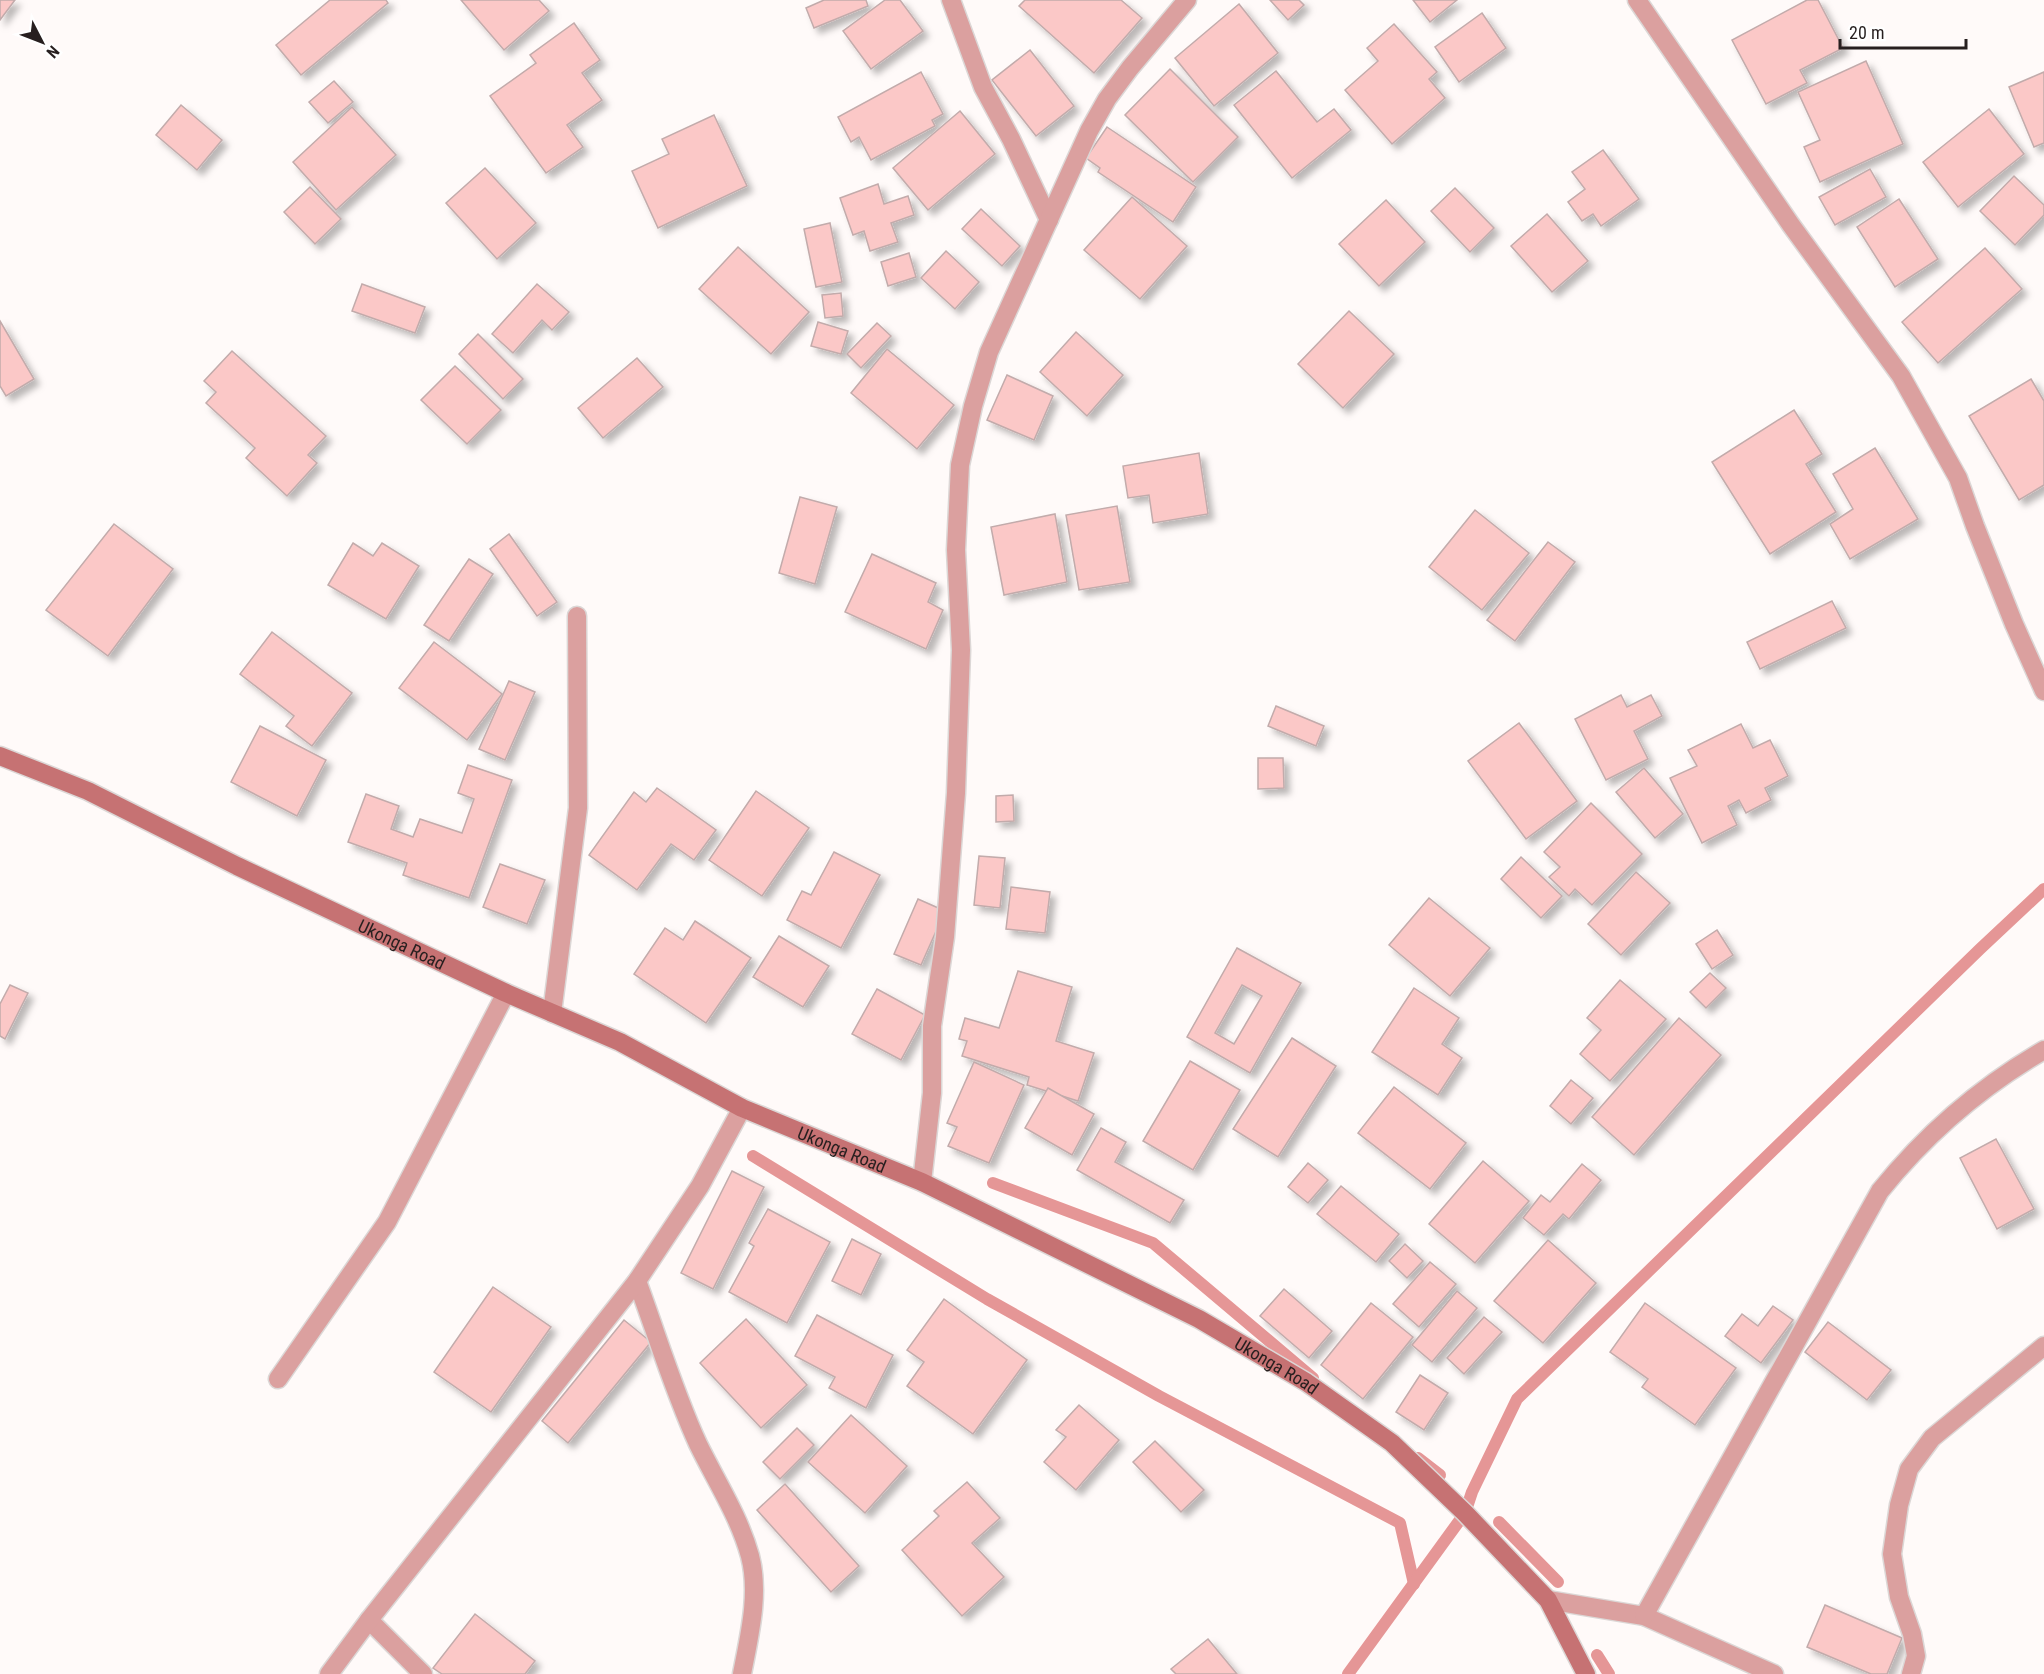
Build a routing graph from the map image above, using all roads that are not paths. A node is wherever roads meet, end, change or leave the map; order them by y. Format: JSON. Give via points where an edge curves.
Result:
{"nodes":[{"id":1,"x":951,"y":0,"type":"edge"},
{"id":2,"x":1187,"y":0,"type":"edge"},
{"id":3,"x":1636,"y":0,"type":"edge"},
{"id":4,"x":1049,"y":220,"type":"junction"},
{"id":5,"x":577,"y":616,"type":"dead end"},
{"id":6,"x":2044,"y":691,"type":"edge"},
{"id":7,"x":0,"y":756,"type":"edge"},
{"id":8,"x":506,"y":993,"type":"junction"},
{"id":9,"x":552,"y":1013,"type":"junction"},
{"id":10,"x":2044,"y":1050,"type":"edge"},
{"id":11,"x":742,"y":1108,"type":"junction"},
{"id":12,"x":922,"y":1182,"type":"junction"},
{"id":13,"x":637,"y":1281,"type":"junction"},
{"id":14,"x":2044,"y":1346,"type":"edge"},
{"id":15,"x":278,"y":1379,"type":"dead end"},
{"id":16,"x":1548,"y":1600,"type":"junction"},
{"id":17,"x":1644,"y":1616,"type":"junction"},
{"id":18,"x":369,"y":1620,"type":"junction"},
{"id":19,"x":329,"y":1674,"type":"edge"},
{"id":20,"x":423,"y":1674,"type":"edge"},
{"id":21,"x":742,"y":1674,"type":"edge"},
{"id":22,"x":1586,"y":1674,"type":"edge"},
{"id":23,"x":1774,"y":1674,"type":"edge"},
{"id":24,"x":1911,"y":1674,"type":"edge"}],
"edges":[{"from":1,"to":4,"type":"street","via":[[983,87]]},
{"from":2,"to":4,"type":"street","via":[[1107,99]]},
{"from":3,"to":6,"type":"street","via":[[1901,376],[1958,478]]},
{"from":4,"to":12,"type":"street","via":[[990,352],[960,465],[956,550],[961,650],[956,793],[945,937],[932,1026],[932,1093]]},
{"from":5,"to":9,"type":"street","via":[[578,808]]},
{"from":7,"to":8,"type":"street","name":"Ukonga Road","via":[[88,791]]},
{"from":8,"to":9,"type":"street","name":"Ukonga Road"},
{"from":8,"to":15,"type":"street","via":[[387,1222]]},
{"from":9,"to":11,"type":"street","name":"Ukonga Road","via":[[620,1042]]},
{"from":10,"to":17,"type":"street","via":[[2017,1065],[1940,1126],[1880,1191]]},
{"from":11,"to":12,"type":"street","name":"Ukonga Road"},
{"from":11,"to":13,"type":"street","via":[[700,1186]]},
{"from":12,"to":16,"type":"street","name":"Ukonga Road","via":[[1199,1319],[1306,1382],[1392,1443]]},
{"from":13,"to":18,"type":"street"},
{"from":13,"to":21,"type":"street","via":[[698,1442],[733,1512],[750,1557],[750,1636]]},
{"from":14,"to":24,"type":"street","via":[[1932,1438],[1909,1469],[1892,1554],[1899,1597],[1916,1656]]},
{"from":16,"to":17,"type":"street"},
{"from":16,"to":22,"type":"street","name":"Ukonga Road"},
{"from":17,"to":23,"type":"street"},
{"from":18,"to":19,"type":"street"},
{"from":18,"to":20,"type":"street"}]}
